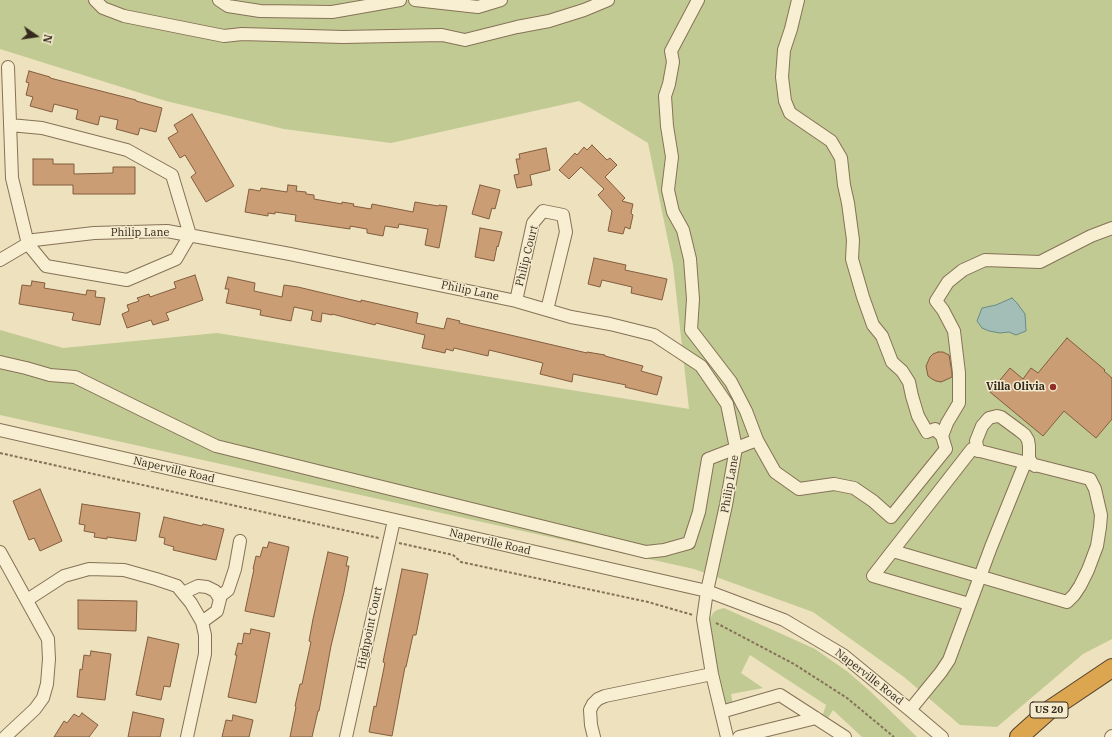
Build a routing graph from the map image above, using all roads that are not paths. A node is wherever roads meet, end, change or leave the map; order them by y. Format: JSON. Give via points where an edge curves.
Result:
{"nodes":[{"id":1,"x":95,"y":0,"type":"edge"},
{"id":2,"x":219,"y":0,"type":"edge"},
{"id":3,"x":400,"y":0,"type":"edge"},
{"id":4,"x":415,"y":0,"type":"edge"},
{"id":5,"x":501,"y":0,"type":"edge"},
{"id":6,"x":608,"y":0,"type":"edge"},
{"id":7,"x":698,"y":0,"type":"edge"},
{"id":8,"x":798,"y":0,"type":"edge"},
{"id":9,"x":8,"y":67,"type":"dead end"},
{"id":10,"x":10,"y":125,"type":"junction"},
{"id":11,"x":1112,"y":228,"type":"edge"},
{"id":12,"x":190,"y":235,"type":"junction"},
{"id":13,"x":28,"y":244,"type":"junction"},
{"id":14,"x":0,"y":260,"type":"edge"},
{"id":15,"x":516,"y":301,"type":"junction"},
{"id":16,"x":547,"y":310,"type":"junction"},
{"id":17,"x":0,"y":362,"type":"edge"},
{"id":18,"x":0,"y":430,"type":"edge"},
{"id":19,"x":942,"y":436,"type":"junction"},
{"id":20,"x":756,"y":440,"type":"junction"},
{"id":21,"x":736,"y":448,"type":"junction"},
{"id":22,"x":978,"y":451,"type":"junction"},
{"id":23,"x":1030,"y":464,"type":"junction"},
{"id":24,"x":394,"y":520,"type":"junction"},
{"id":25,"x":240,"y":541,"type":"dead end"},
{"id":26,"x":893,"y":551,"type":"junction"},
{"id":27,"x":0,"y":552,"type":"edge"},
{"id":28,"x":980,"y":576,"type":"junction"},
{"id":29,"x":706,"y":591,"type":"junction"},
{"id":30,"x":183,"y":593,"type":"junction"},
{"id":31,"x":219,"y":597,"type":"junction"},
{"id":32,"x":27,"y":600,"type":"junction"},
{"id":33,"x":969,"y":604,"type":"junction"},
{"id":34,"x":202,"y":622,"type":"junction"},
{"id":35,"x":1112,"y":668,"type":"edge"},
{"id":36,"x":712,"y":674,"type":"junction"},
{"id":37,"x":910,"y":710,"type":"junction"},
{"id":38,"x":720,"y":712,"type":"junction"},
{"id":39,"x":816,"y":718,"type":"junction"},
{"id":40,"x":5,"y":737,"type":"edge"},
{"id":41,"x":187,"y":737,"type":"edge"},
{"id":42,"x":346,"y":737,"type":"edge"},
{"id":43,"x":594,"y":737,"type":"edge"},
{"id":44,"x":727,"y":737,"type":"edge"},
{"id":45,"x":739,"y":737,"type":"edge"},
{"id":46,"x":845,"y":737,"type":"edge"},
{"id":47,"x":942,"y":737,"type":"edge"},
{"id":48,"x":1019,"y":737,"type":"edge"}],
"edges":[{"from":1,"to":6,"type":"street","via":[[103,8],[124,16],[224,36],[442,35],[465,40],[549,21]]},
{"from":2,"to":3,"type":"street","via":[[228,6],[260,11],[332,12]]},
{"from":4,"to":5,"type":"street","via":[[478,7]]},
{"from":7,"to":20,"type":"street","via":[[671,51],[673,62],[665,96],[672,157],[668,190],[673,212],[683,230],[690,259],[693,299],[691,330],[731,382],[746,411]]},
{"from":8,"to":19,"type":"street","via":[[784,50],[782,77],[785,101],[790,113],[831,141],[841,158],[853,240],[852,259],[873,325],[882,336],[892,362],[909,382],[918,416],[927,432],[935,429]]},
{"from":9,"to":10,"type":"street"},
{"from":10,"to":12,"type":"street","via":[[42,128],[127,150],[172,175]]},
{"from":10,"to":13,"type":"street","via":[[12,178]]},
{"from":11,"to":19,"type":"street","via":[[1040,262],[985,260],[963,270],[948,282],[936,301],[954,331],[959,372],[959,403]]},
{"from":12,"to":13,"type":"street","name":"Philip Lane","via":[[167,231],[94,233],[34,240]]},
{"from":12,"to":13,"type":"street","via":[[176,259],[127,280],[46,266]]},
{"from":12,"to":15,"type":"street","name":"Philip Lane"},
{"from":13,"to":14,"type":"street","name":"Philip Lane"},
{"from":15,"to":16,"type":"street","name":"Philip Lane"},
{"from":15,"to":16,"type":"street","name":"Philip Court","via":[[533,223],[543,211],[563,215],[566,232]]},
{"from":16,"to":21,"type":"street","name":"Philip Lane","via":[[654,335],[702,366],[727,404]]},
{"from":17,"to":21,"type":"street","via":[[50,376],[75,377],[216,446],[646,552],[689,543],[699,512],[708,459]]},
{"from":18,"to":24,"type":"street","name":"Naperville Road"},
{"from":19,"to":20,"type":"street","via":[[946,449],[891,517],[854,488],[834,484],[799,489],[775,472]]},
{"from":20,"to":21,"type":"street"},
{"from":21,"to":29,"type":"street","name":"Philip Lane"},
{"from":22,"to":23,"type":"street"},
{"from":22,"to":23,"type":"street","via":[[976,441],[982,426],[989,418],[1001,417],[1025,435],[1028,440]]},
{"from":22,"to":26,"type":"street","via":[[972,449]]},
{"from":23,"to":28,"type":"street"},
{"from":23,"to":28,"type":"street","via":[[1090,479],[1095,489],[1101,515],[1100,527],[1095,553],[1085,576],[1067,602]]},
{"from":24,"to":29,"type":"street","name":"Naperville Road"},
{"from":24,"to":42,"type":"street","name":"Highpoint Court"},
{"from":25,"to":31,"type":"street","via":[[228,590]]},
{"from":26,"to":28,"type":"street"},
{"from":26,"to":33,"type":"street","via":[[873,576]]},
{"from":27,"to":32,"type":"street"},
{"from":28,"to":33,"type":"street"},
{"from":29,"to":36,"type":"street","name":"Philip Lane","via":[[703,619]]},
{"from":29,"to":37,"type":"street","name":"Naperville Road","via":[[784,620],[843,655]]},
{"from":30,"to":31,"type":"street","via":[[198,586],[207,587],[215,591]]},
{"from":30,"to":32,"type":"street","via":[[177,586],[156,578],[124,570],[89,569],[64,576]]},
{"from":30,"to":34,"type":"street","via":[[192,603]]},
{"from":31,"to":34,"type":"street","via":[[217,611]]},
{"from":32,"to":40,"type":"street","via":[[48,639],[47,684],[43,698],[35,709]]},
{"from":33,"to":37,"type":"street","via":[[950,660]]},
{"from":34,"to":41,"type":"street","via":[[205,654]]},
{"from":35,"to":48,"type":"highway","number":"US 20","via":[[1048,711]]},
{"from":36,"to":38,"type":"street","name":"Philip Lane"},
{"from":36,"to":43,"type":"street","via":[[598,699],[590,710]]},
{"from":37,"to":47,"type":"street","name":"Naperville Road"},
{"from":38,"to":39,"type":"street","via":[[780,695]]},
{"from":38,"to":44,"type":"street","name":"Philip Lane"},
{"from":39,"to":45,"type":"street"},
{"from":39,"to":46,"type":"street"}]}
